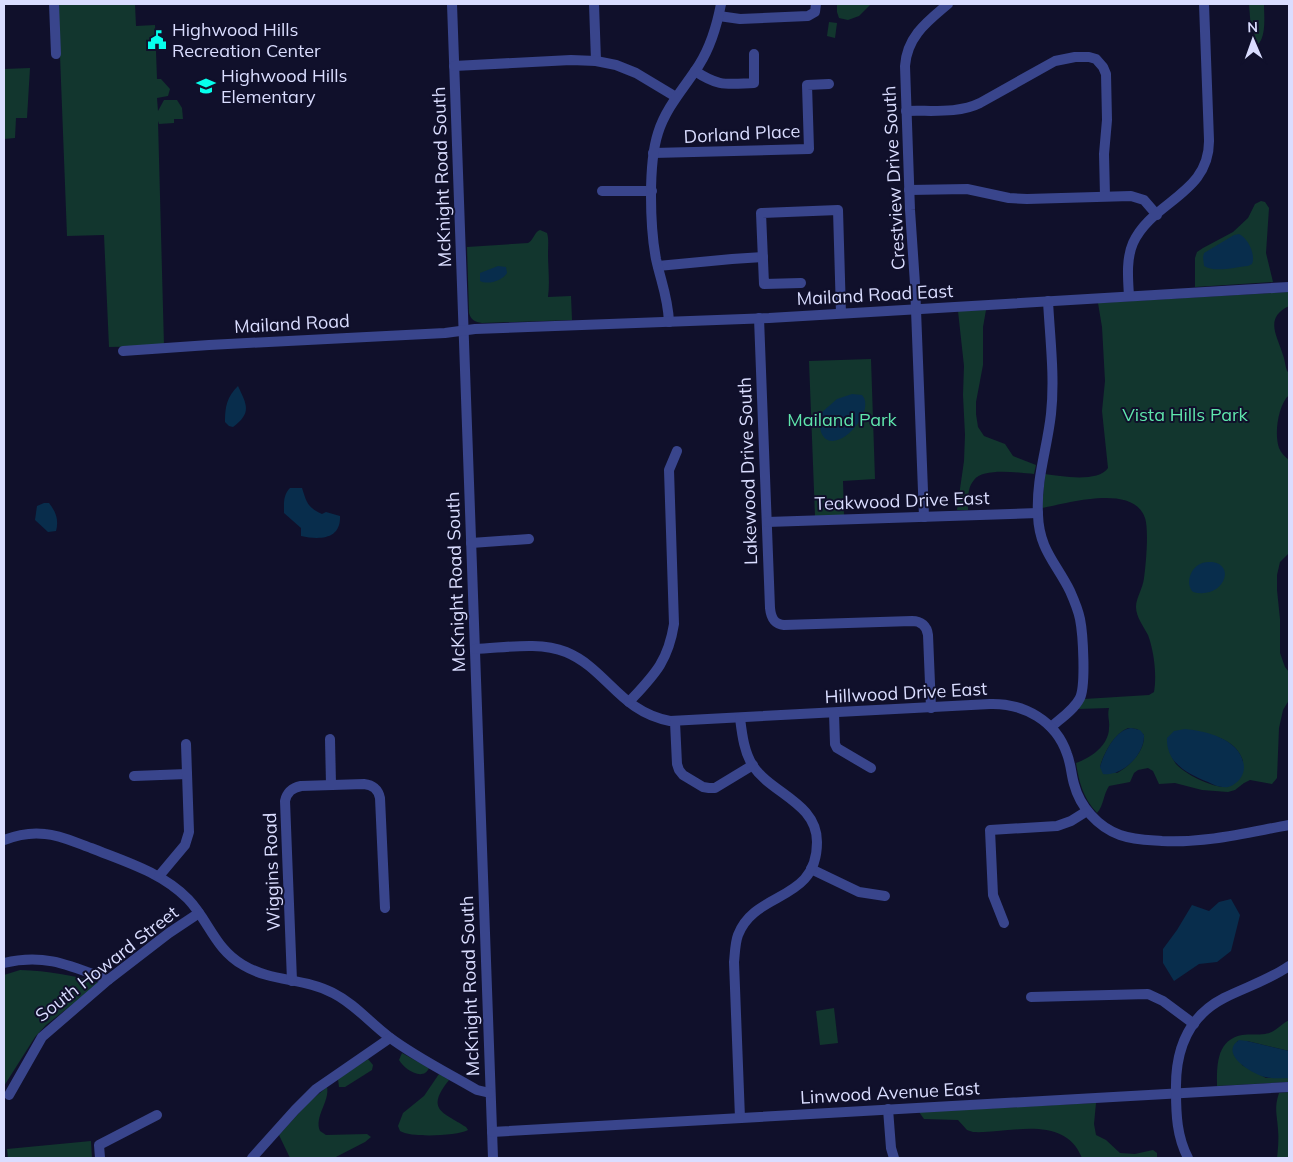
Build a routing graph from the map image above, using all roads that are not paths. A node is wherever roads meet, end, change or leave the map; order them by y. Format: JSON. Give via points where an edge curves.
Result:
{"nodes":[{"id":1,"x":54,"y":4,"type":"edge"},
{"id":2,"x":452,"y":4,"type":"edge"},
{"id":3,"x":594,"y":4,"type":"edge"},
{"id":4,"x":721,"y":4,"type":"edge"},
{"id":5,"x":816,"y":4,"type":"edge"},
{"id":6,"x":948,"y":4,"type":"edge"},
{"id":7,"x":1204,"y":4,"type":"edge"},
{"id":8,"x":719,"y":16,"type":"junction"},
{"id":9,"x":56,"y":54,"type":"dead end"},
{"id":10,"x":754,"y":54,"type":"dead end"},
{"id":11,"x":596,"y":61,"type":"junction"},
{"id":12,"x":454,"y":66,"type":"junction"},
{"id":13,"x":695,"y":71,"type":"junction"},
{"id":14,"x":829,"y":84,"type":"dead end"},
{"id":15,"x":676,"y":97,"type":"junction"},
{"id":16,"x":906,"y":111,"type":"junction"},
{"id":17,"x":653,"y":153,"type":"junction"},
{"id":18,"x":909,"y":190,"type":"junction"},
{"id":19,"x":602,"y":191,"type":"dead end"},
{"id":20,"x":652,"y":191,"type":"junction"},
{"id":21,"x":1105,"y":196,"type":"junction"},
{"id":22,"x":1157,"y":215,"type":"junction"},
{"id":23,"x":763,"y":258,"type":"junction"},
{"id":24,"x":658,"y":266,"type":"junction"},
{"id":25,"x":801,"y":283,"type":"dead end"},
{"id":26,"x":1289,"y":287,"type":"edge"},
{"id":27,"x":1129,"y":296,"type":"junction"},
{"id":28,"x":1048,"y":301,"type":"junction"},
{"id":29,"x":916,"y":309,"type":"junction"},
{"id":30,"x":841,"y":313,"type":"junction"},
{"id":31,"x":759,"y":318,"type":"junction"},
{"id":32,"x":669,"y":322,"type":"junction"},
{"id":33,"x":463,"y":331,"type":"junction"},
{"id":34,"x":123,"y":351,"type":"dead end"},
{"id":35,"x":677,"y":451,"type":"dead end"},
{"id":36,"x":1038,"y":513,"type":"junction"},
{"id":37,"x":924,"y":517,"type":"junction"},
{"id":38,"x":766,"y":522,"type":"junction"},
{"id":39,"x":529,"y":539,"type":"dead end"},
{"id":40,"x":471,"y":543,"type":"junction"},
{"id":41,"x":475,"y":649,"type":"junction"},
{"id":42,"x":629,"y":702,"type":"junction"},
{"id":43,"x":931,"y":708,"type":"junction"},
{"id":44,"x":834,"y":713,"type":"junction"},
{"id":45,"x":740,"y":718,"type":"junction"},
{"id":46,"x":675,"y":722,"type":"junction"},
{"id":47,"x":1051,"y":727,"type":"junction"},
{"id":48,"x":330,"y":739,"type":"dead end"},
{"id":49,"x":186,"y":744,"type":"dead end"},
{"id":50,"x":753,"y":765,"type":"junction"},
{"id":51,"x":871,"y":768,"type":"dead end"},
{"id":52,"x":187,"y":774,"type":"junction"},
{"id":53,"x":134,"y":776,"type":"dead end"},
{"id":54,"x":331,"y":784,"type":"junction"},
{"id":55,"x":1087,"y":811,"type":"junction"},
{"id":56,"x":1289,"y":825,"type":"edge"},
{"id":57,"x":4,"y":840,"type":"edge"},
{"id":58,"x":811,"y":869,"type":"junction"},
{"id":59,"x":159,"y":876,"type":"junction"},
{"id":60,"x":885,"y":896,"type":"dead end"},
{"id":61,"x":385,"y":908,"type":"dead end"},
{"id":62,"x":199,"y":913,"type":"junction"},
{"id":63,"x":1004,"y":923,"type":"dead end"},
{"id":64,"x":4,"y":963,"type":"edge"},
{"id":65,"x":1289,"y":966,"type":"edge"},
{"id":66,"x":108,"y":980,"type":"junction"},
{"id":67,"x":292,"y":981,"type":"junction"},
{"id":68,"x":1031,"y":997,"type":"dead end"},
{"id":69,"x":1194,"y":1024,"type":"junction"},
{"id":70,"x":390,"y":1038,"type":"junction"},
{"id":71,"x":1289,"y":1087,"type":"edge"},
{"id":72,"x":490,"y":1093,"type":"junction"},
{"id":73,"x":1176,"y":1094,"type":"junction"},
{"id":74,"x":9,"y":1095,"type":"dead end"},
{"id":75,"x":888,"y":1109,"type":"junction"},
{"id":76,"x":157,"y":1115,"type":"dead end"},
{"id":77,"x":740,"y":1118,"type":"junction"},
{"id":78,"x":492,"y":1132,"type":"junction"},
{"id":79,"x":100,"y":1158,"type":"edge"},
{"id":80,"x":252,"y":1158,"type":"edge"},
{"id":81,"x":493,"y":1158,"type":"edge"},
{"id":82,"x":894,"y":1158,"type":"edge"},
{"id":83,"x":1188,"y":1158,"type":"edge"}],
"edges":[{"from":1,"to":9,"type":"street"},
{"from":2,"to":12,"type":"street","name":"McKnight Road South"},
{"from":3,"to":11,"type":"street"},
{"from":4,"to":8,"type":"street"},
{"from":5,"to":8,"type":"street","via":[[815,12],[808,16],[737,19]]},
{"from":6,"to":16,"type":"street","name":"Crestview Drive South","via":[[920,28],[910,44],[905,62]]},
{"from":7,"to":22,"type":"street","via":[[1208,154],[1203,169],[1192,184]]},
{"from":8,"to":13,"type":"street","via":[[710,43]]},
{"from":10,"to":13,"type":"street","via":[[754,83],[715,83]]},
{"from":11,"to":12,"type":"street"},
{"from":11,"to":15,"type":"street","via":[[636,73]]},
{"from":12,"to":33,"type":"street","name":"McKnight Road South"},
{"from":13,"to":15,"type":"street"},
{"from":14,"to":17,"type":"street","name":"Dorland Place","via":[[807,85],[809,149]]},
{"from":15,"to":17,"type":"street","via":[[660,128]]},
{"from":16,"to":18,"type":"street","name":"Crestview Drive South"},
{"from":16,"to":21,"type":"street","via":[[969,107],[1052,62],[1072,58],[1095,59],[1106,74]]},
{"from":17,"to":20,"type":"street"},
{"from":18,"to":21,"type":"street","via":[[967,188],[1018,199]]},
{"from":18,"to":29,"type":"street","name":"Crestview Drive South"},
{"from":19,"to":20,"type":"street"},
{"from":20,"to":24,"type":"street","via":[[653,235]]},
{"from":21,"to":22,"type":"street","via":[[1136,197],[1146,202]]},
{"from":22,"to":27,"type":"street","via":[[1141,231],[1131,249]]},
{"from":23,"to":24,"type":"street"},
{"from":23,"to":25,"type":"street","via":[[764,284]]},
{"from":23,"to":30,"type":"street","via":[[762,213],[838,210]]},
{"from":24,"to":32,"type":"street","via":[[668,298]]},
{"from":26,"to":27,"type":"street","name":"Mailand Road East"},
{"from":27,"to":28,"type":"street","name":"Mailand Road East"},
{"from":28,"to":29,"type":"street","name":"Mailand Road East"},
{"from":28,"to":36,"type":"street","via":[[1052,400],[1040,475]]},
{"from":29,"to":30,"type":"street","name":"Mailand Road East"},
{"from":29,"to":37,"type":"street","name":"Crestview Drive South"},
{"from":30,"to":31,"type":"street","name":"Mailand Road East"},
{"from":31,"to":32,"type":"street","name":"Mailand Road East"},
{"from":31,"to":38,"type":"street","name":"Lakewood Drive South"},
{"from":32,"to":33,"type":"street","name":"Mailand Road East"},
{"from":33,"to":34,"type":"street","name":"Mailand Road"},
{"from":33,"to":40,"type":"street","name":"McKnight Road South"},
{"from":35,"to":42,"type":"street","via":[[669,470],[672,635],[660,666]]},
{"from":36,"to":37,"type":"street","name":"Teakwood Drive East"},
{"from":36,"to":47,"type":"street","via":[[1045,547],[1073,598],[1082,632],[1082,692],[1075,704]]},
{"from":37,"to":38,"type":"street","name":"Teakwood Drive East"},
{"from":38,"to":43,"type":"street","name":"Lakewood Drive South","via":[[770,610],[774,621],[784,625],[919,622],[925,626],[928,635]]},
{"from":39,"to":40,"type":"street"},
{"from":40,"to":41,"type":"street","name":"McKnight Road South"},
{"from":41,"to":42,"type":"street","name":"Hillwood Drive East","via":[[538,647],[563,651],[587,665]]},
{"from":41,"to":72,"type":"street","name":"McKnight Road South"},
{"from":42,"to":46,"type":"street","name":"Hillwood Drive East","via":[[648,715]]},
{"from":43,"to":44,"type":"street","name":"Hillwood Drive East"},
{"from":43,"to":47,"type":"street","name":"Hillwood Drive East","via":[[1005,704],[1033,714]]},
{"from":44,"to":45,"type":"street","name":"Hillwood Drive East"},
{"from":44,"to":51,"type":"street","via":[[837,748]]},
{"from":45,"to":46,"type":"street","name":"Hillwood Drive East"},
{"from":45,"to":50,"type":"street"},
{"from":46,"to":50,"type":"street","via":[[679,770],[703,787],[715,788]]},
{"from":47,"to":55,"type":"street","name":"Hillwood Drive East","via":[[1065,747],[1076,790]]},
{"from":48,"to":54,"type":"street"},
{"from":49,"to":52,"type":"street"},
{"from":50,"to":58,"type":"street","via":[[810,817],[817,842]]},
{"from":52,"to":53,"type":"street"},
{"from":52,"to":59,"type":"street","via":[[188,838]]},
{"from":54,"to":61,"type":"street","name":"Wiggins Road","via":[[369,784],[379,794]]},
{"from":54,"to":67,"type":"street","name":"Wiggins Road","via":[[296,787],[286,797]]},
{"from":55,"to":56,"type":"street","name":"Hillwood Drive East","via":[[1114,832],[1147,840],[1220,839]]},
{"from":55,"to":63,"type":"street","via":[[1057,826],[990,830],[993,893]]},
{"from":57,"to":59,"type":"street","via":[[32,833],[54,835]]},
{"from":58,"to":60,"type":"street","via":[[859,892]]},
{"from":58,"to":77,"type":"street","via":[[800,885],[748,919],[738,936],[734,962]]},
{"from":59,"to":62,"type":"street","via":[[177,889]]},
{"from":62,"to":66,"type":"street","name":"South Howard Street"},
{"from":62,"to":67,"type":"street","via":[[219,945],[231,957],[255,972]]},
{"from":64,"to":66,"type":"street","via":[[30,958],[54,960]]},
{"from":65,"to":69,"type":"street","via":[[1222,999]]},
{"from":66,"to":74,"type":"street","name":"South Howard Street","via":[[42,1037]]},
{"from":67,"to":70,"type":"street","via":[[312,984],[339,996]]},
{"from":68,"to":69,"type":"street","via":[[1148,994]]},
{"from":69,"to":73,"type":"street","via":[[1178,1056]]},
{"from":70,"to":72,"type":"street","via":[[477,1090]]},
{"from":70,"to":80,"type":"street","via":[[316,1089]]},
{"from":71,"to":73,"type":"street","name":"Linwood Avenue East"},
{"from":72,"to":78,"type":"street","name":"McKnight Road South"},
{"from":73,"to":75,"type":"street","name":"Linwood Avenue East"},
{"from":73,"to":83,"type":"street","via":[[1179,1136]]},
{"from":75,"to":77,"type":"street","name":"Linwood Avenue East"},
{"from":75,"to":82,"type":"street"},
{"from":76,"to":79,"type":"street","via":[[99,1145]]},
{"from":77,"to":78,"type":"street","name":"Linwood Avenue East"},
{"from":78,"to":81,"type":"street","name":"McKnight Road South"}]}
